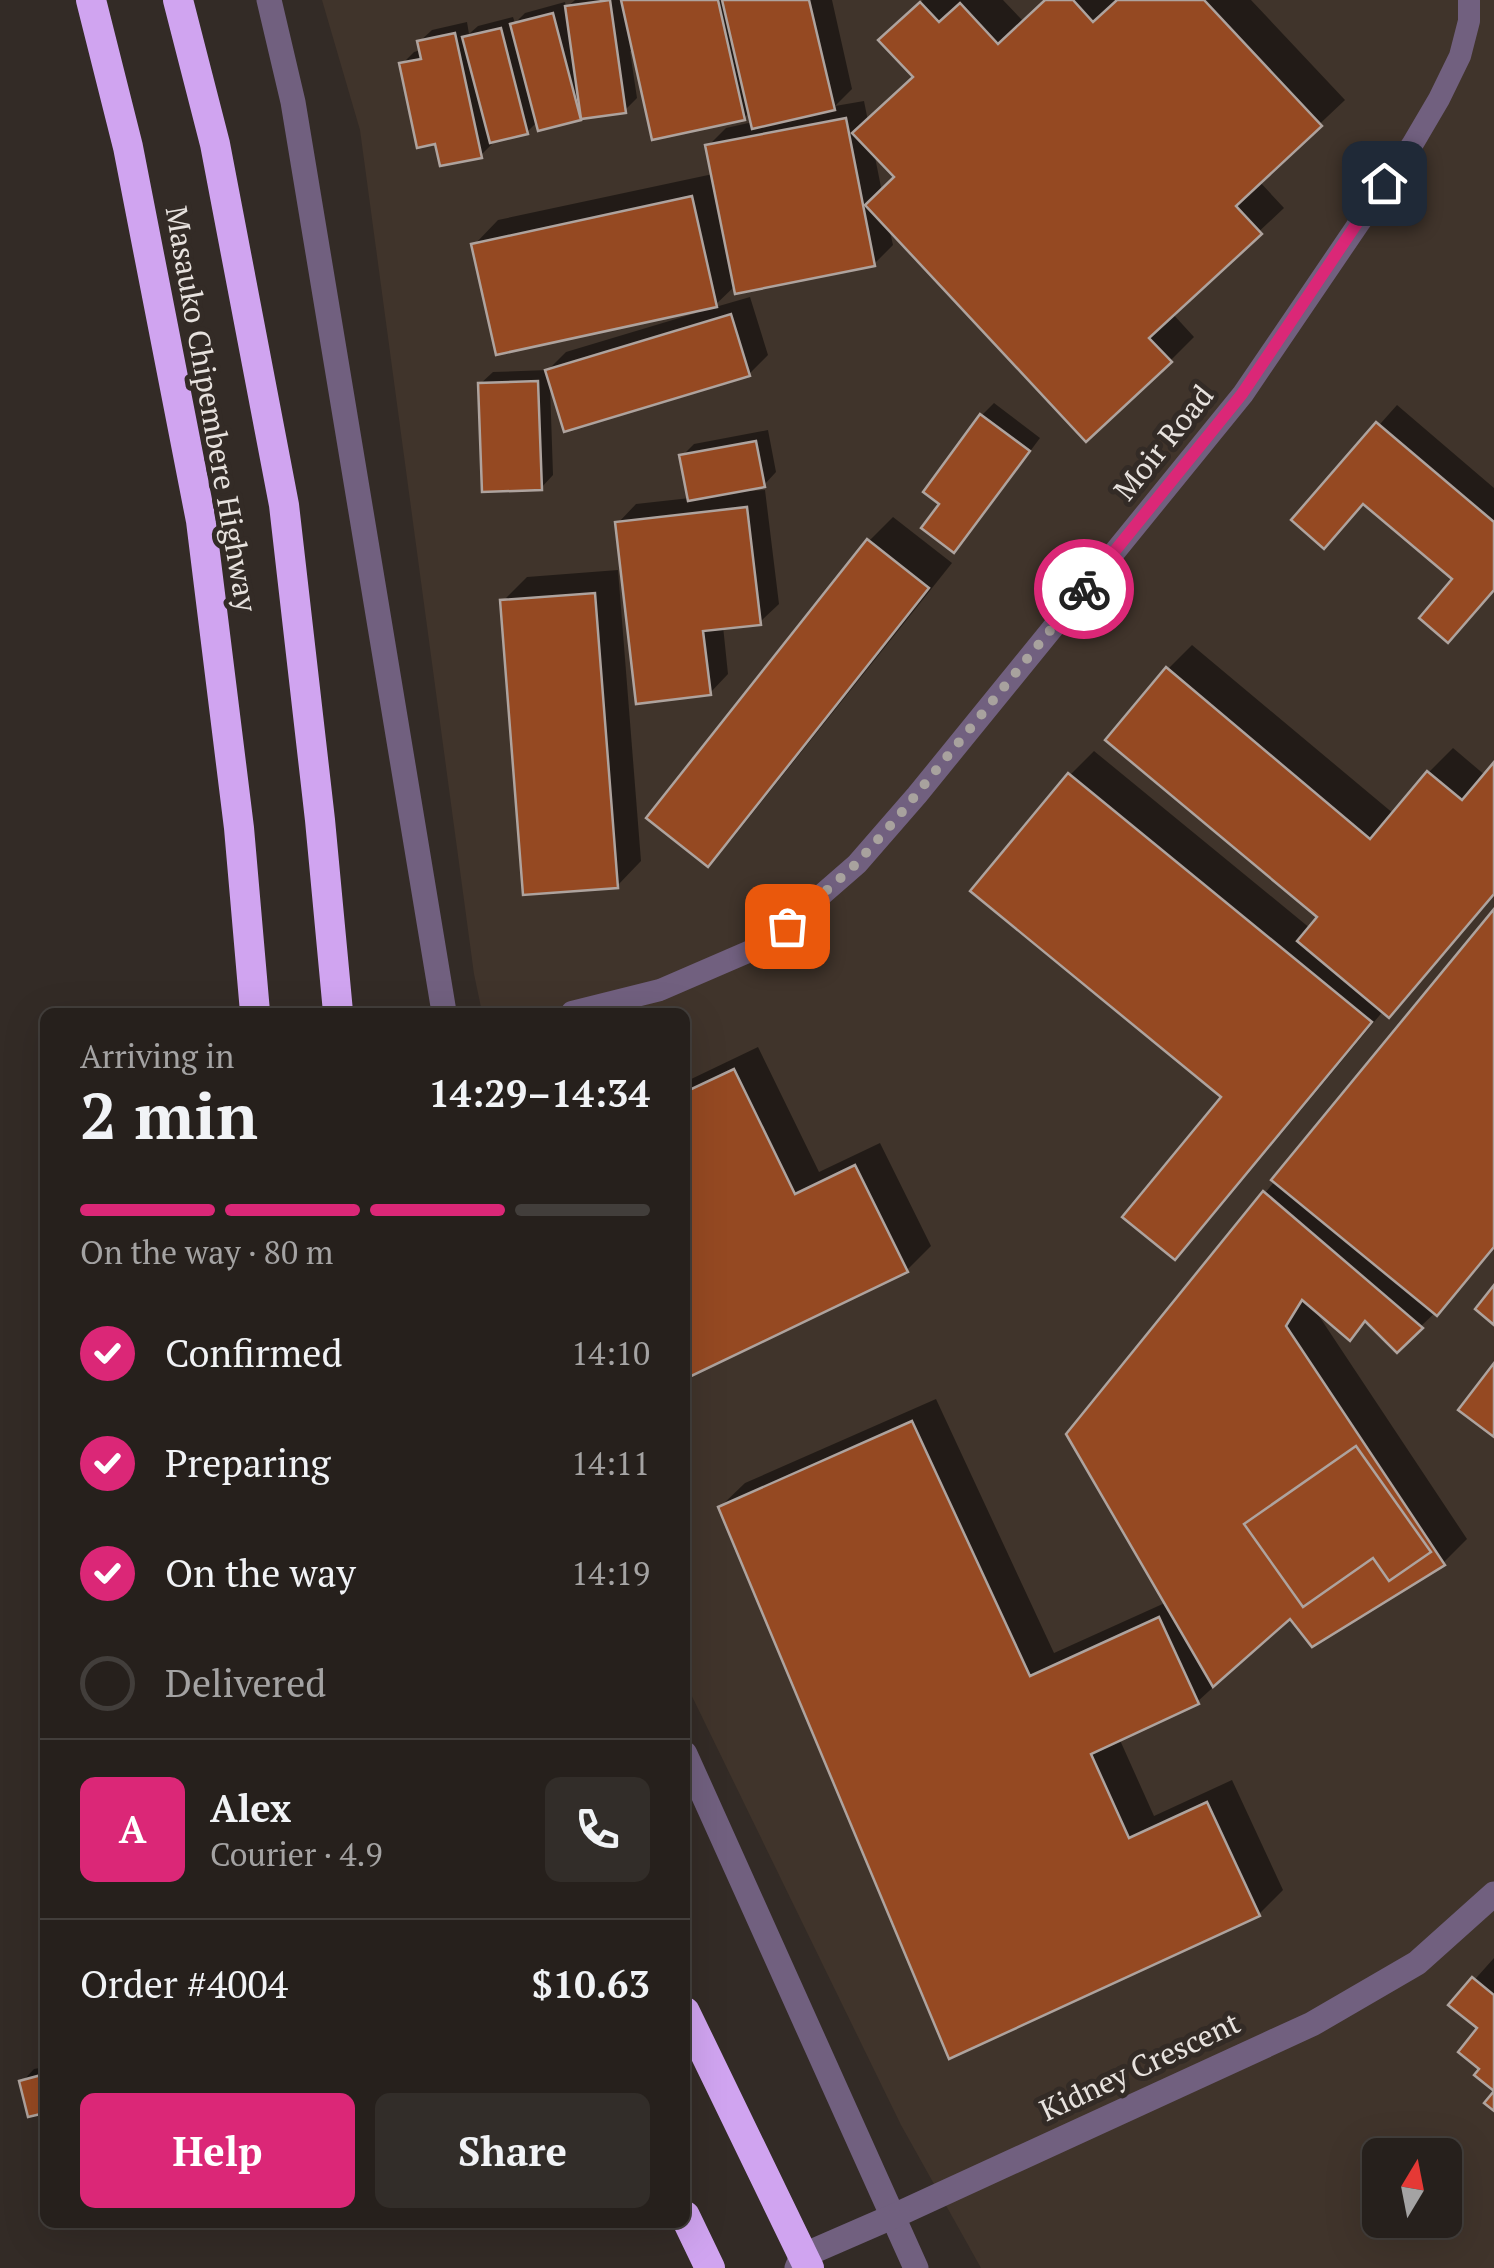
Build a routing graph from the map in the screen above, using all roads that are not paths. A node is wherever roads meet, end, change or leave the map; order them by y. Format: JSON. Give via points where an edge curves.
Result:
{"nodes":[{"id":1,"x":92,"y":0,"type":"edge"},
{"id":2,"x":178,"y":0,"type":"edge"},
{"id":3,"x":270,"y":0,"type":"edge"},
{"id":4,"x":1469,"y":0,"type":"edge"},
{"id":5,"x":255,"y":1008,"type":"edge"},
{"id":6,"x":338,"y":1008,"type":"edge"},
{"id":7,"x":443,"y":1008,"type":"edge"},
{"id":8,"x":588,"y":1008,"type":"edge"},
{"id":9,"x":690,"y":1765,"type":"edge"},
{"id":10,"x":1494,"y":1894,"type":"edge"},
{"id":11,"x":690,"y":2023,"type":"edge"},
{"id":12,"x":894,"y":2216,"type":"junction"},
{"id":13,"x":690,"y":2226,"type":"edge"},
{"id":14,"x":802,"y":2264,"type":"edge"},
{"id":15,"x":710,"y":2268,"type":"edge"},
{"id":16,"x":916,"y":2268,"type":"edge"}],
"edges":[{"from":1,"to":5,"type":"highway","name":"Masauko Chipembere Highway","via":[[128,147],[201,521]]},
{"from":2,"to":6,"type":"highway","name":"Masauko Chipembere Highway","via":[[216,144],[284,505]]},
{"from":3,"to":7,"type":"street","via":[[293,102]]},
{"from":4,"to":8,"type":"lane","name":"Moir Road","via":[[1460,56],[1439,99],[1242,394],[917,795],[856,864],[764,945],[660,990]]},
{"from":9,"to":12,"type":"street"},
{"from":10,"to":12,"type":"street","name":"Kidney Crescent","via":[[1417,1964],[1312,2024]]},
{"from":11,"to":14,"type":"highway"},
{"from":12,"to":14,"type":"street","name":"Kidney Crescent"},
{"from":12,"to":16,"type":"street"},
{"from":13,"to":15,"type":"highway"}]}
